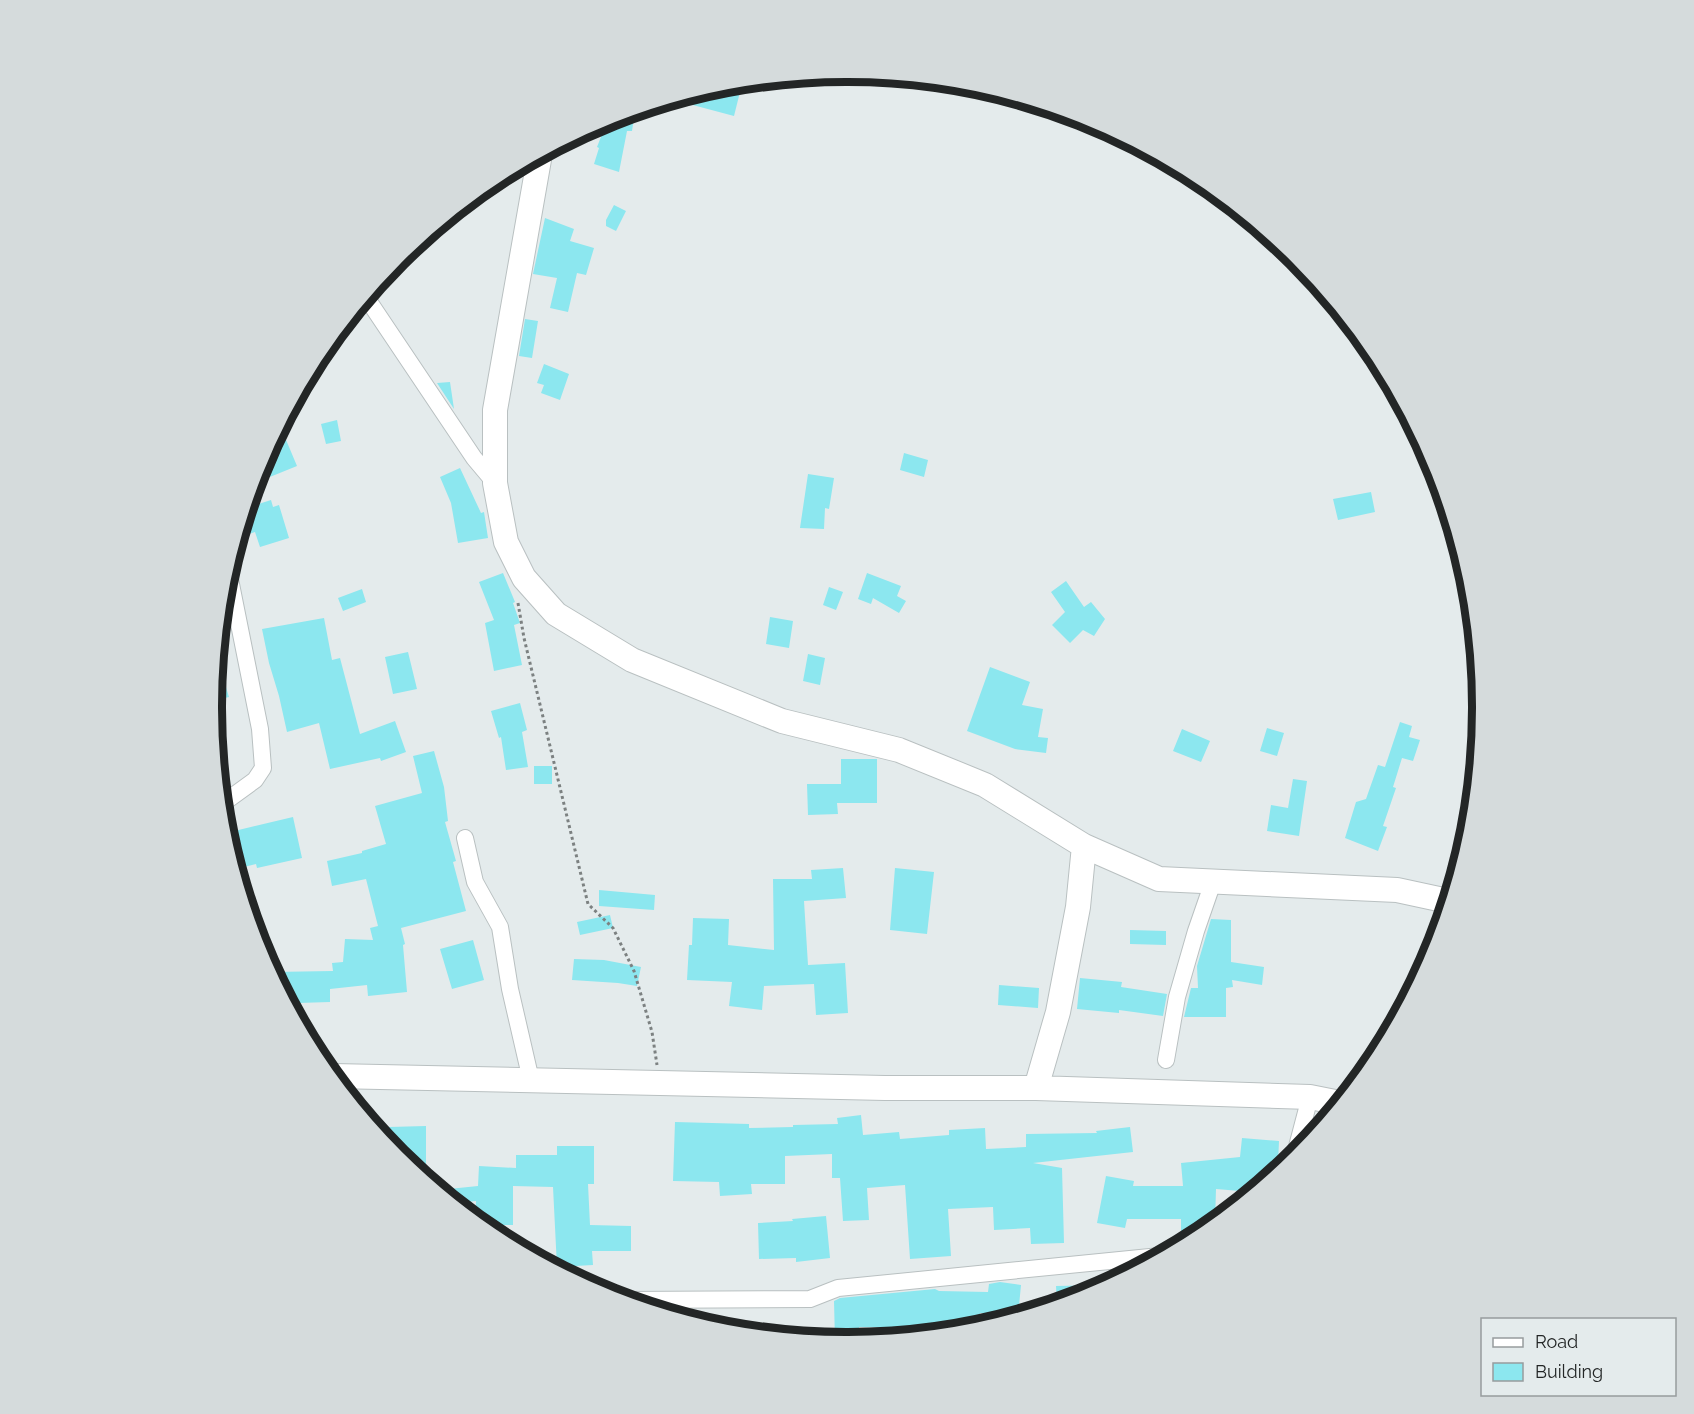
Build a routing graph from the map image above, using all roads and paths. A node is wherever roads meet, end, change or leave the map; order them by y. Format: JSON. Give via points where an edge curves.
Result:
{"nodes":[{"id":1,"x":538,"y":164,"type":"edge"},
{"id":2,"x":370,"y":303,"type":"edge"},
{"id":3,"x":495,"y":483,"type":"junction"},
{"id":4,"x":233,"y":593,"type":"edge"},
{"id":5,"x":516,"y":595,"type":"dead end"},
{"id":6,"x":229,"y":799,"type":"edge"},
{"id":7,"x":465,"y":838,"type":"dead end"},
{"id":8,"x":1084,"y":846,"type":"junction"},
{"id":9,"x":1213,"y":882,"type":"junction"},
{"id":10,"x":1441,"y":899,"type":"edge"},
{"id":11,"x":1166,"y":1060,"type":"dead end"},
{"id":12,"x":344,"y":1076,"type":"edge"},
{"id":13,"x":531,"y":1080,"type":"junction"},
{"id":14,"x":660,"y":1083,"type":"junction"},
{"id":15,"x":1036,"y":1088,"type":"junction"},
{"id":16,"x":1310,"y":1097,"type":"junction"},
{"id":17,"x":1331,"y":1101,"type":"edge"},
{"id":18,"x":1299,"y":1138,"type":"edge"},
{"id":19,"x":1140,"y":1258,"type":"edge"},
{"id":20,"x":652,"y":1300,"type":"edge"}],
"edges":[{"from":1,"to":3,"type":"street","via":[[495,410]]},
{"from":2,"to":3,"type":"street"},
{"from":3,"to":8,"type":"street","via":[[506,542],[524,578],[556,614],[632,660],[782,721],[898,750],[985,785]]},
{"from":4,"to":6,"type":"street","via":[[260,729],[263,768],[255,780]]},
{"from":5,"to":14,"type":"path","via":[[588,904],[613,928],[634,971],[652,1032]]},
{"from":7,"to":13,"type":"street","via":[[475,882],[500,927]]},
{"from":8,"to":9,"type":"street","via":[[1160,879]]},
{"from":8,"to":15,"type":"street","via":[[1078,907],[1058,1012]]},
{"from":9,"to":10,"type":"street","via":[[1396,890]]},
{"from":9,"to":11,"type":"street","via":[[1177,997]]},
{"from":12,"to":13,"type":"street"},
{"from":13,"to":14,"type":"street"},
{"from":14,"to":15,"type":"street"},
{"from":15,"to":16,"type":"street"},
{"from":16,"to":17,"type":"street"},
{"from":16,"to":18,"type":"street"},
{"from":19,"to":20,"type":"street","via":[[838,1288],[810,1299]]}]}
